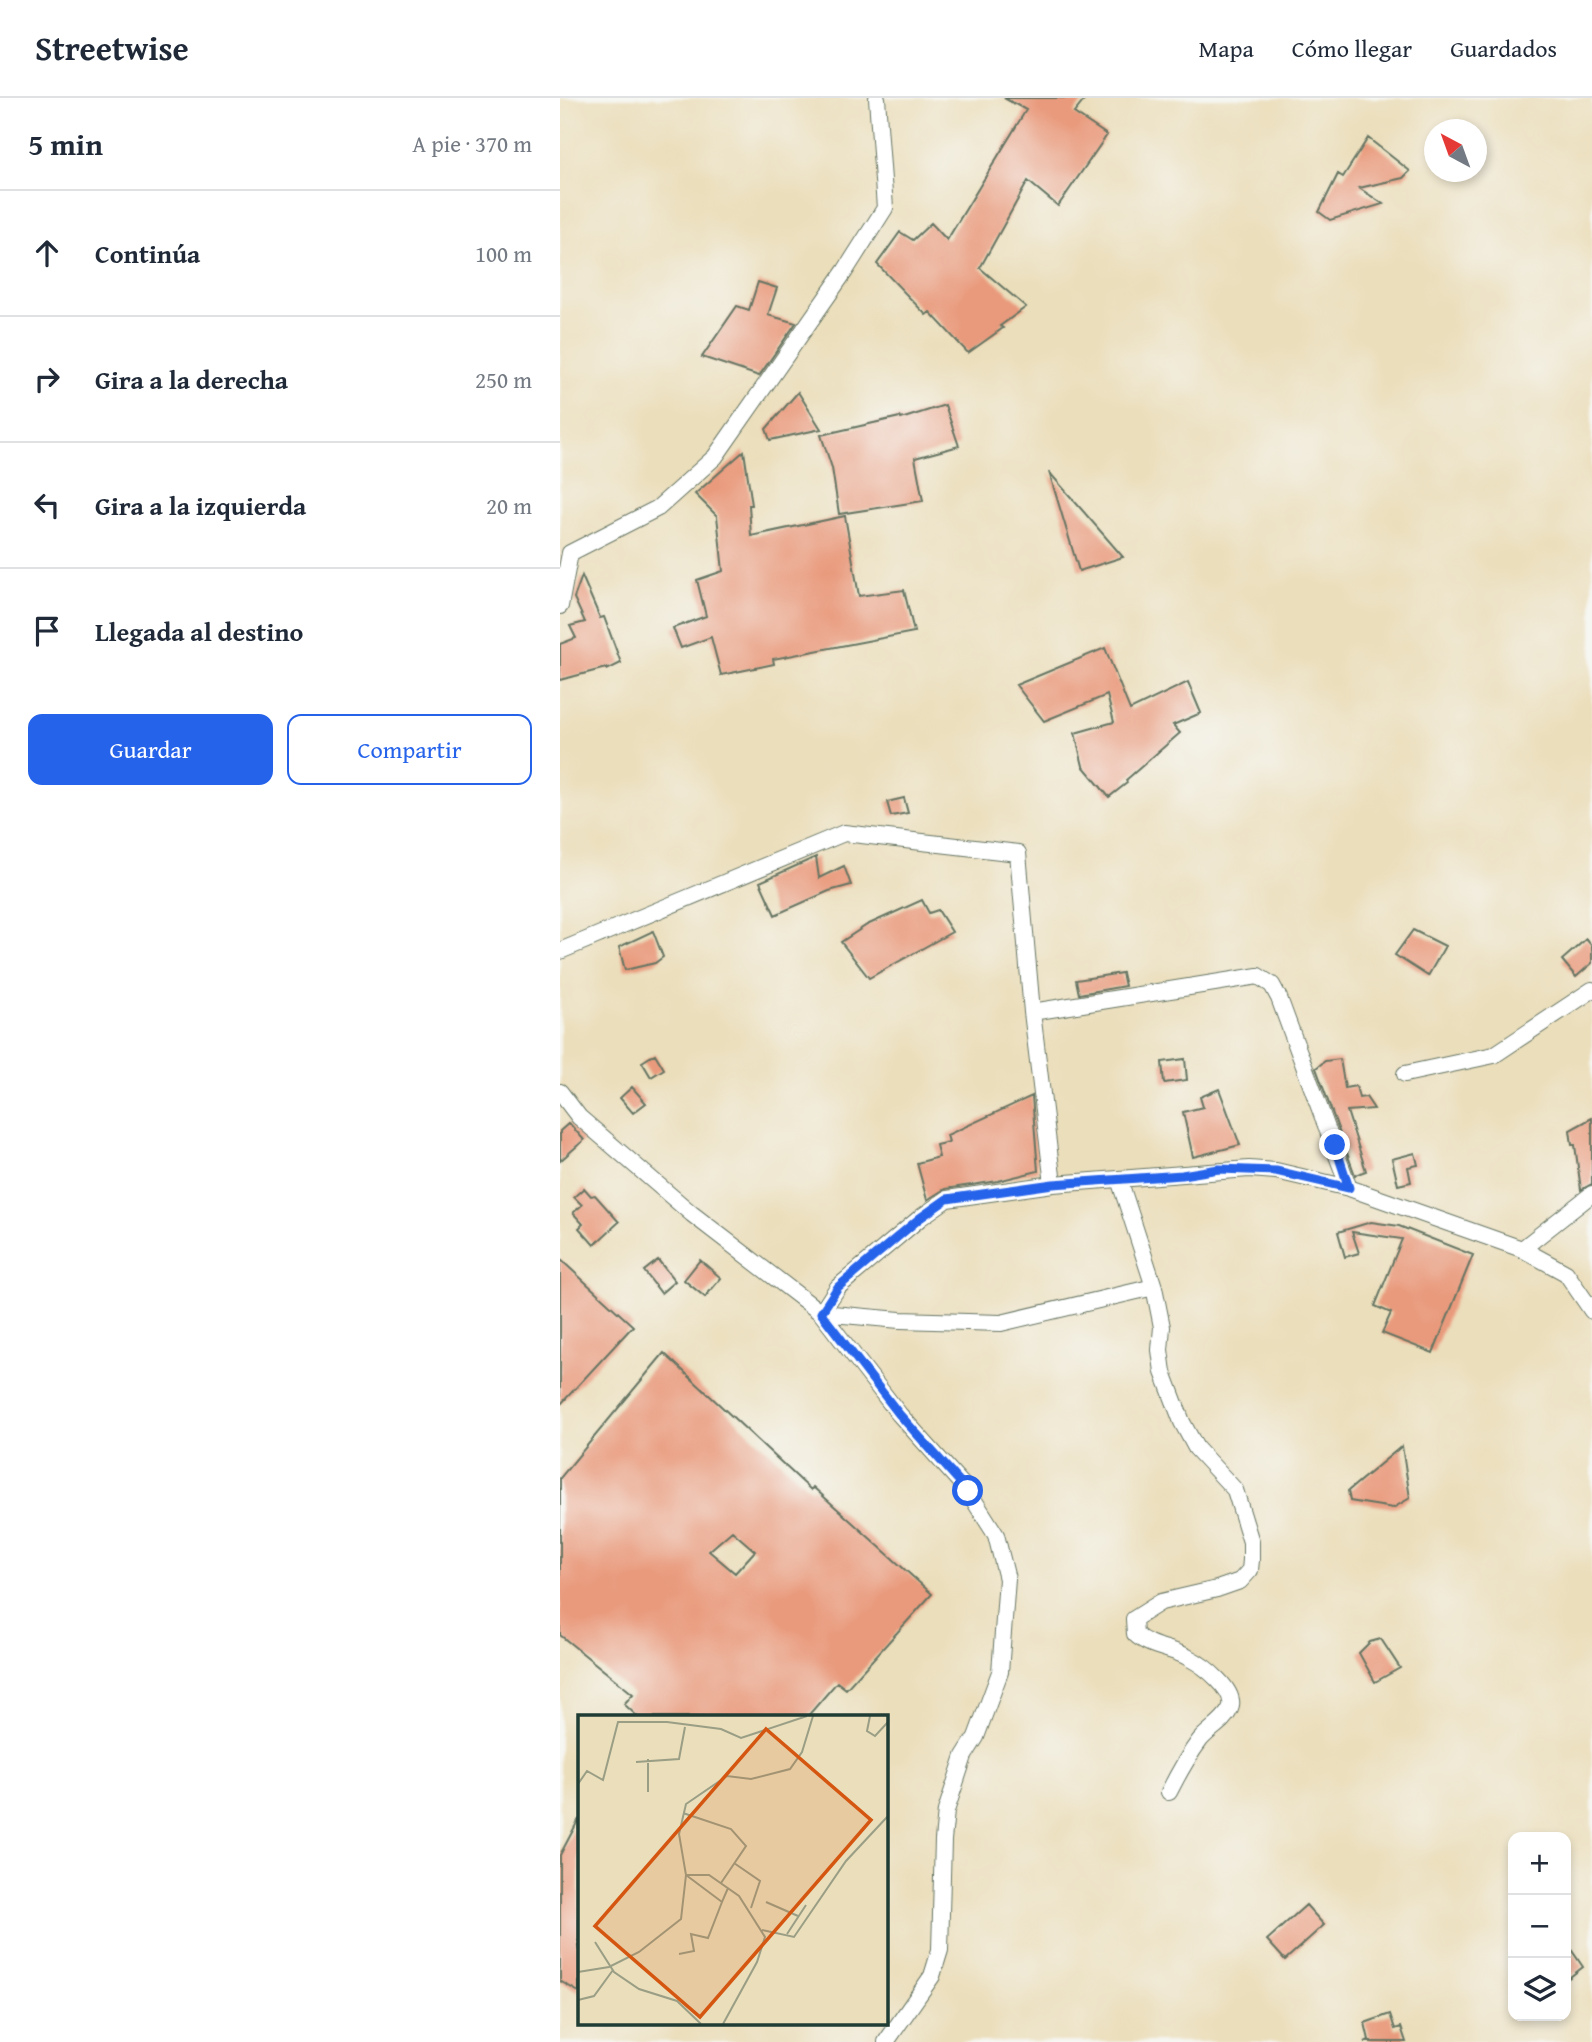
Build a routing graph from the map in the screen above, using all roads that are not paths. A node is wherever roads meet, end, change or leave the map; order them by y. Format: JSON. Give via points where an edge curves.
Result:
{"nodes":[{"id":1,"x":877,"y":98,"type":"edge"},
{"id":2,"x":560,"y":606,"type":"edge"},
{"id":3,"x":560,"y":951,"type":"edge"},
{"id":4,"x":1592,"y":990,"type":"edge"},
{"id":5,"x":1032,"y":1012,"type":"junction"},
{"id":6,"x":1405,"y":1074,"type":"dead end"},
{"id":7,"x":560,"y":1092,"type":"edge"},
{"id":8,"x":1119,"y":1179,"type":"junction"},
{"id":9,"x":1053,"y":1184,"type":"junction"},
{"id":10,"x":1349,"y":1188,"type":"junction"},
{"id":11,"x":1592,"y":1194,"type":"edge"},
{"id":12,"x":1522,"y":1249,"type":"junction"},
{"id":13,"x":1154,"y":1287,"type":"junction"},
{"id":14,"x":1592,"y":1311,"type":"edge"},
{"id":15,"x":821,"y":1313,"type":"junction"},
{"id":16,"x":1170,"y":1792,"type":"dead end"},
{"id":17,"x":886,"y":2042,"type":"edge"}],
"edges":[{"from":1,"to":2,"type":"street","via":[[886,208],[715,457],[658,508],[570,553]]},
{"from":3,"to":5,"type":"street","via":[[844,833],[1018,853]]},
{"from":4,"to":6,"type":"street","via":[[1494,1055]]},
{"from":5,"to":9,"type":"street"},
{"from":5,"to":10,"type":"street","via":[[1258,976],[1266,979],[1279,998]]},
{"from":7,"to":15,"type":"street","via":[[579,1117],[692,1214]]},
{"from":8,"to":9,"type":"street"},
{"from":8,"to":10,"type":"street","via":[[1249,1168]]},
{"from":8,"to":13,"type":"street"},
{"from":9,"to":15,"type":"street","via":[[947,1199],[838,1287]]},
{"from":10,"to":12,"type":"street"},
{"from":11,"to":12,"type":"street"},
{"from":12,"to":14,"type":"street","via":[[1566,1273]]},
{"from":13,"to":15,"type":"street","via":[[1001,1323]]},
{"from":13,"to":16,"type":"street","via":[[1162,1327],[1163,1372],[1182,1422],[1196,1448],[1235,1490],[1251,1542],[1250,1570],[1240,1581],[1161,1602],[1134,1619],[1135,1634],[1141,1640],[1200,1664],[1232,1699],[1231,1707],[1201,1739]]},
{"from":15,"to":17,"type":"street","via":[[899,1414],[968,1491],[996,1535],[1007,1579],[1000,1672],[946,1811],[940,1950],[932,1976]]}]}
